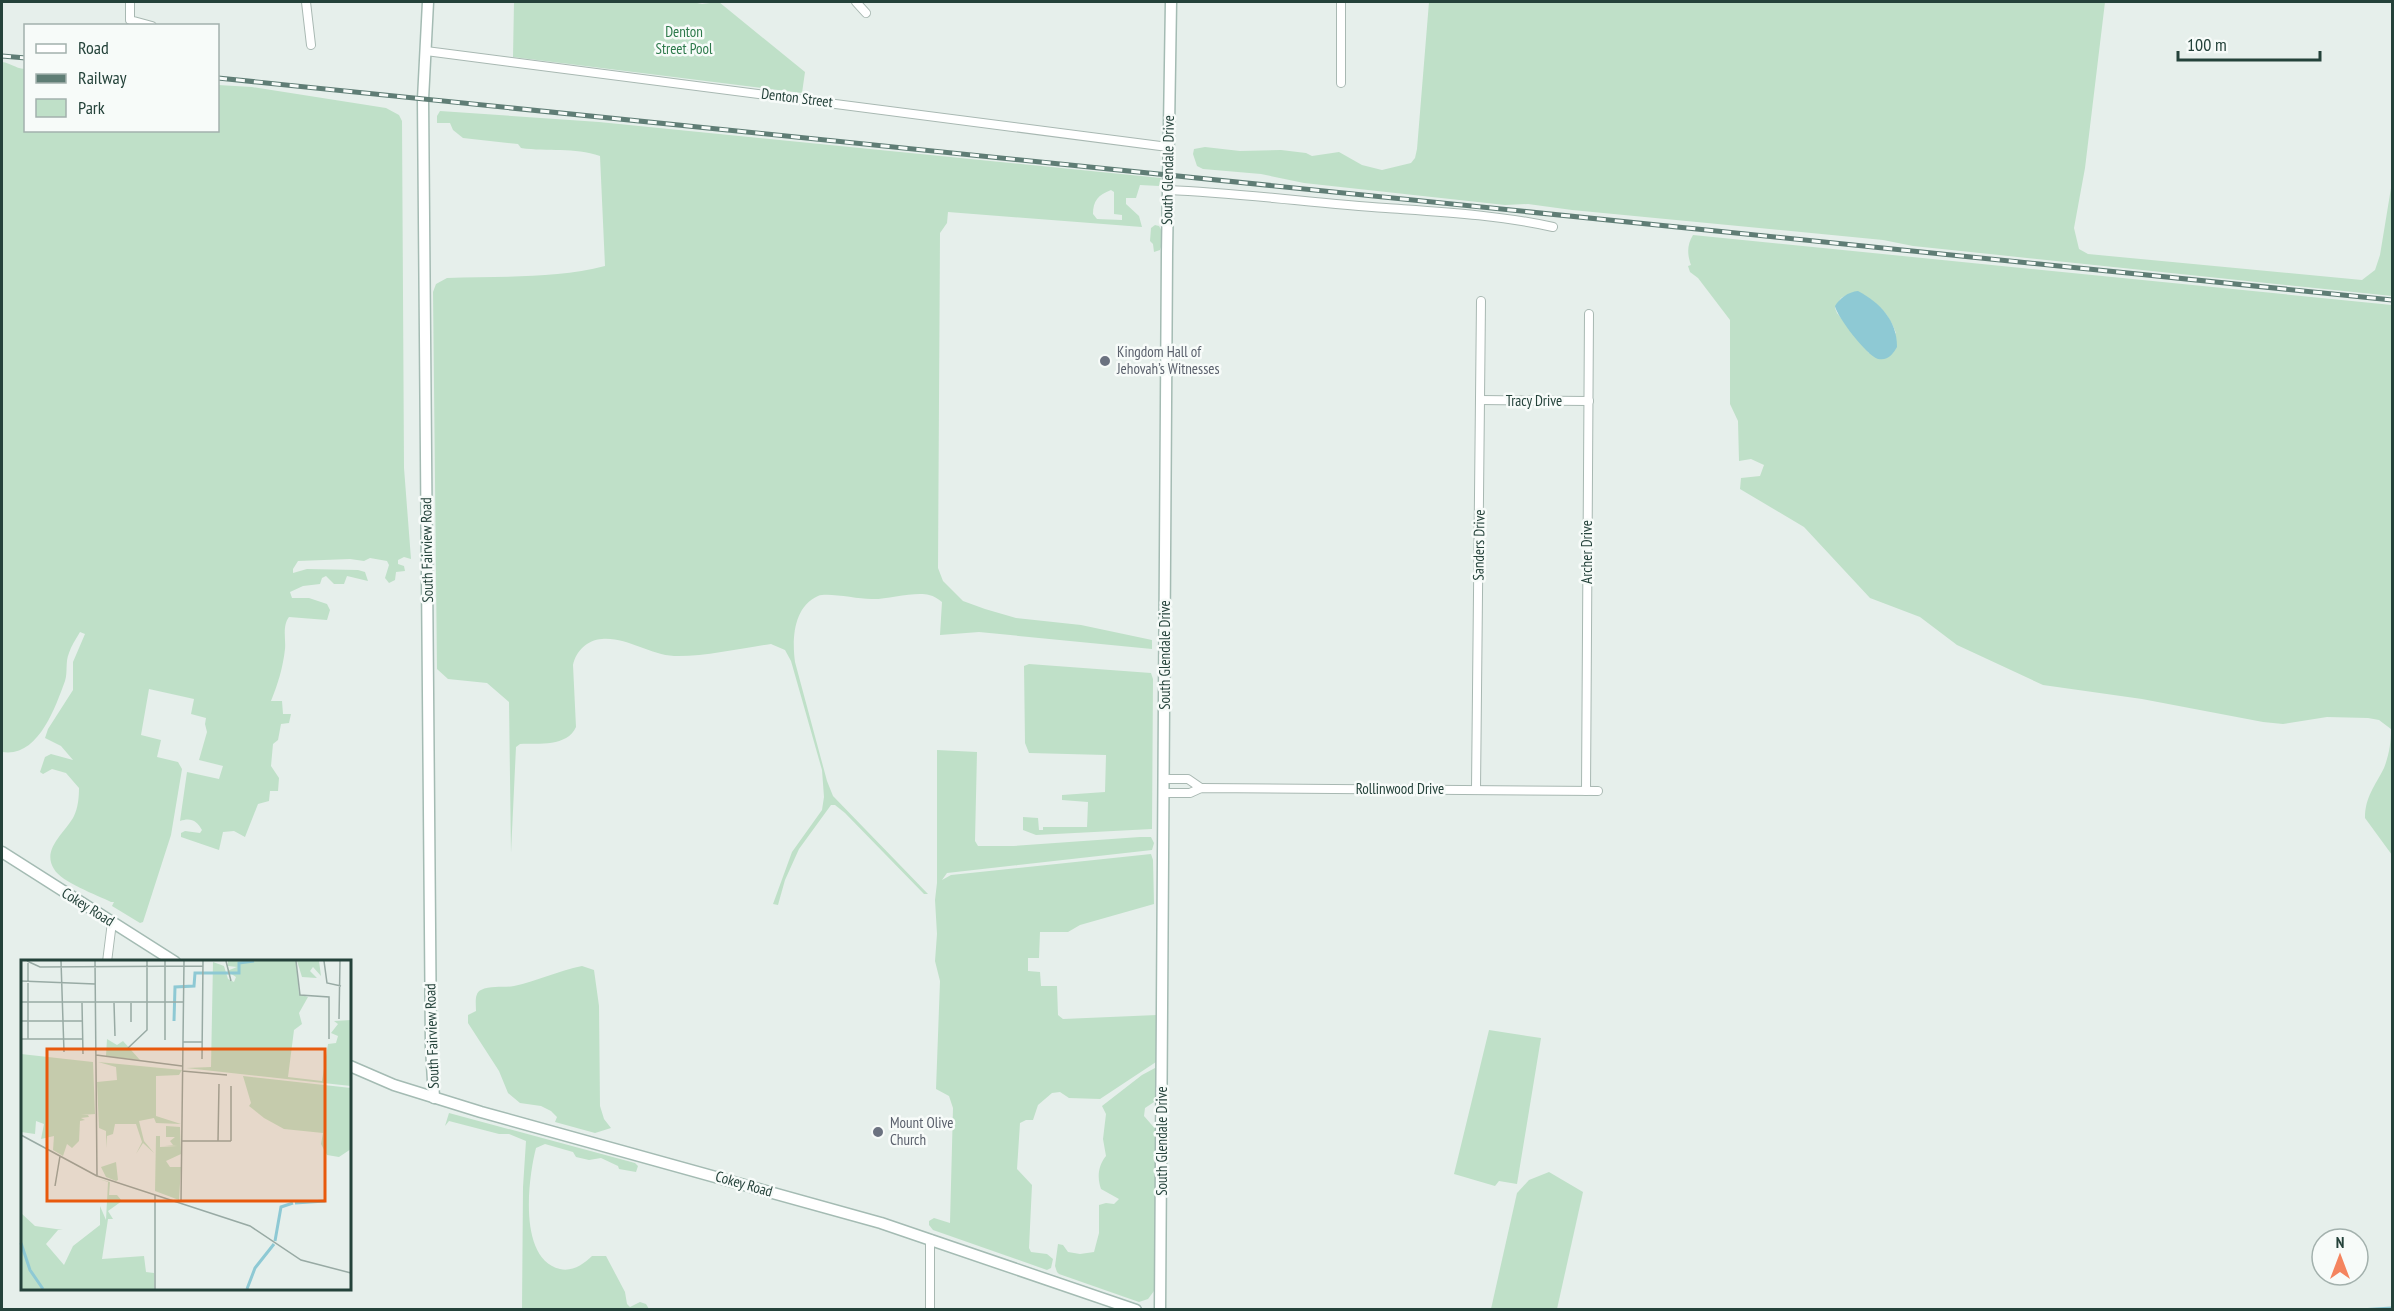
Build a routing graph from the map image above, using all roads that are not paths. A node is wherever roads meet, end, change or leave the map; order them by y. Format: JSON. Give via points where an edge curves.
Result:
{"nodes":[{"id":1,"x":130,"y":2,"type":"edge"},
{"id":2,"x":306,"y":2,"type":"edge"},
{"id":3,"x":428,"y":2,"type":"edge"},
{"id":4,"x":856,"y":2,"type":"edge"},
{"id":5,"x":1171,"y":2,"type":"edge"},
{"id":6,"x":1341,"y":2,"type":"edge"},
{"id":7,"x":866,"y":13,"type":"dead end"},
{"id":8,"x":145,"y":24,"type":"edge"},
{"id":9,"x":311,"y":45,"type":"dead end"},
{"id":10,"x":426,"y":51,"type":"junction"},
{"id":11,"x":1341,"y":83,"type":"dead end"},
{"id":12,"x":1168,"y":147,"type":"junction"},
{"id":13,"x":1168,"y":190,"type":"junction"},
{"id":14,"x":1554,"y":227,"type":"dead end"},
{"id":15,"x":1481,"y":301,"type":"dead end"},
{"id":16,"x":1589,"y":314,"type":"dead end"},
{"id":17,"x":1480,"y":400,"type":"junction"},
{"id":18,"x":1589,"y":401,"type":"junction"},
{"id":19,"x":1164,"y":779,"type":"junction"},
{"id":20,"x":1201,"y":788,"type":"junction"},
{"id":21,"x":1476,"y":789,"type":"junction"},
{"id":22,"x":1586,"y":791,"type":"junction"},
{"id":23,"x":1598,"y":791,"type":"dead end"},
{"id":24,"x":1164,"y":793,"type":"junction"},
{"id":25,"x":2,"y":852,"type":"edge"},
{"id":26,"x":112,"y":922,"type":"junction"},
{"id":27,"x":107,"y":960,"type":"edge"},
{"id":28,"x":172,"y":960,"type":"edge"},
{"id":29,"x":351,"y":1066,"type":"edge"},
{"id":30,"x":434,"y":1098,"type":"junction"},
{"id":31,"x":930,"y":1239,"type":"junction"},
{"id":32,"x":930,"y":1310,"type":"edge"},
{"id":33,"x":1136,"y":1310,"type":"edge"},
{"id":34,"x":1160,"y":1310,"type":"edge"}],
"edges":[{"from":1,"to":8,"type":"street","via":[[130,20]]},
{"from":2,"to":9,"type":"street"},
{"from":3,"to":10,"type":"main road","name":"South Fairview Road"},
{"from":4,"to":7,"type":"street"},
{"from":5,"to":12,"type":"main road","name":"South Glendale Drive"},
{"from":6,"to":11,"type":"street"},
{"from":10,"to":12,"type":"street","name":"Denton Street"},
{"from":10,"to":30,"type":"main road","name":"South Fairview Road","via":[[423,99]]},
{"from":12,"to":13,"type":"main road","name":"South Glendale Drive"},
{"from":13,"to":14,"type":"street","via":[[1513,219]]},
{"from":13,"to":19,"type":"main road","name":"South Glendale Drive"},
{"from":15,"to":17,"type":"street","name":"Sanders Drive"},
{"from":16,"to":18,"type":"street","name":"Archer Drive"},
{"from":17,"to":18,"type":"street","name":"Tracy Drive"},
{"from":17,"to":21,"type":"street","name":"Sanders Drive"},
{"from":18,"to":22,"type":"street","name":"Archer Drive"},
{"from":19,"to":20,"type":"street","name":"Rollinwood Drive","via":[[1188,779]]},
{"from":19,"to":24,"type":"main road","name":"South Glendale Drive"},
{"from":20,"to":21,"type":"street","name":"Rollinwood Drive"},
{"from":20,"to":24,"type":"street","name":"Rollinwood Drive","via":[[1190,793]]},
{"from":21,"to":22,"type":"street","name":"Rollinwood Drive"},
{"from":22,"to":23,"type":"street","name":"Rollinwood Drive"},
{"from":24,"to":34,"type":"main road","name":"South Glendale Drive"},
{"from":25,"to":26,"type":"main road","name":"Cokey Road"},
{"from":26,"to":27,"type":"street"},
{"from":26,"to":28,"type":"main road","name":"Cokey Road"},
{"from":29,"to":30,"type":"main road","name":"Cokey Road"},
{"from":30,"to":31,"type":"main road","name":"Cokey Road"},
{"from":31,"to":32,"type":"street"},
{"from":31,"to":33,"type":"main road","name":"Cokey Road"}]}
